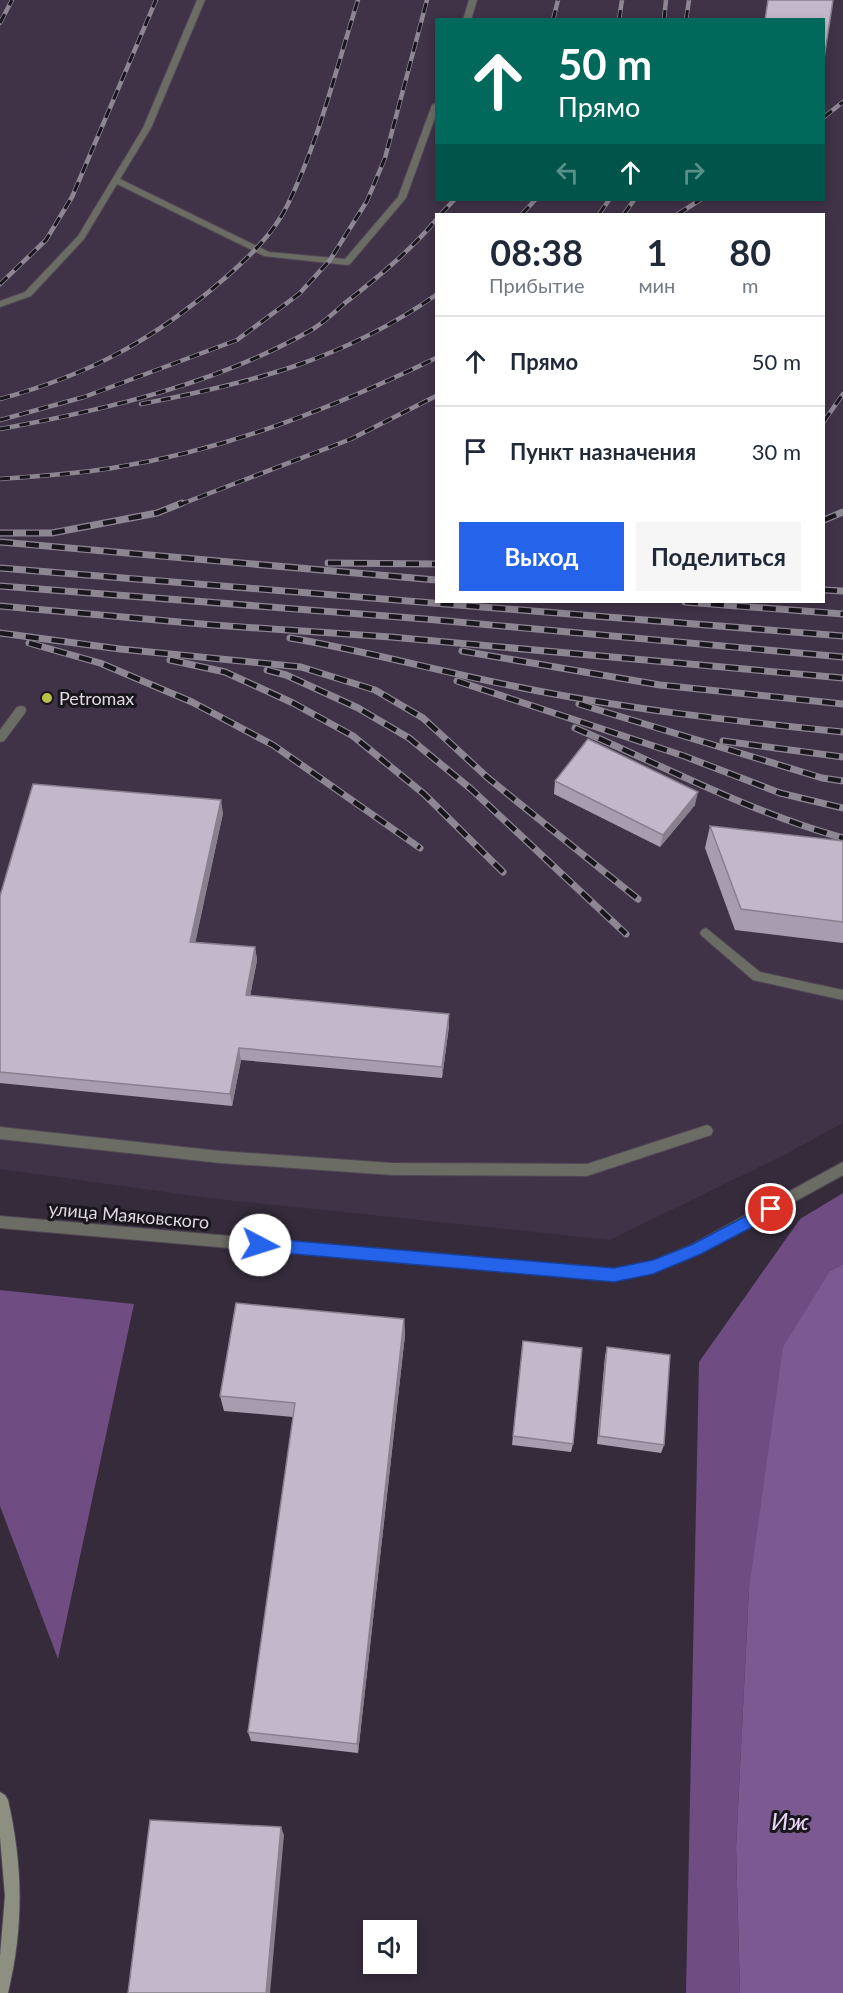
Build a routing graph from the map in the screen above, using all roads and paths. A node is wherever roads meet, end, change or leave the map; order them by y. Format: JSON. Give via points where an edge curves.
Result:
{"nodes":[{"id":1,"x":201,"y":0,"type":"edge"},
{"id":2,"x":473,"y":0,"type":"edge"},
{"id":3,"x":467,"y":18,"type":"edge"},
{"id":4,"x":435,"y":108,"type":"edge"},
{"id":5,"x":116,"y":180,"type":"junction"},
{"id":6,"x":0,"y":304,"type":"edge"},
{"id":7,"x":21,"y":710,"type":"dead end"},
{"id":8,"x":0,"y":738,"type":"edge"},
{"id":9,"x":706,"y":933,"type":"dead end"},
{"id":10,"x":843,"y":995,"type":"edge"},
{"id":11,"x":707,"y":1131,"type":"dead end"},
{"id":12,"x":0,"y":1133,"type":"edge"},
{"id":13,"x":843,"y":1168,"type":"edge"},
{"id":14,"x":0,"y":1222,"type":"edge"},
{"id":15,"x":0,"y":1800,"type":"edge"},
{"id":16,"x":0,"y":1993,"type":"edge"}],
"edges":[{"from":1,"to":5,"type":"street","via":[[147,128]]},
{"from":2,"to":3,"type":"street"},
{"from":4,"to":5,"type":"street","via":[[402,198],[347,262],[267,254]]},
{"from":5,"to":6,"type":"street","via":[[81,237],[28,294]]},
{"from":7,"to":8,"type":"street"},
{"from":9,"to":10,"type":"street","via":[[757,976]]},
{"from":11,"to":12,"type":"street","via":[[587,1170],[392,1169],[220,1157]]},
{"from":13,"to":14,"type":"street","name":"улица Маяковского","via":[[696,1249],[653,1267],[614,1275]]},
{"from":15,"to":16,"type":"main road","via":[[10,1839],[14,1906]]}]}
